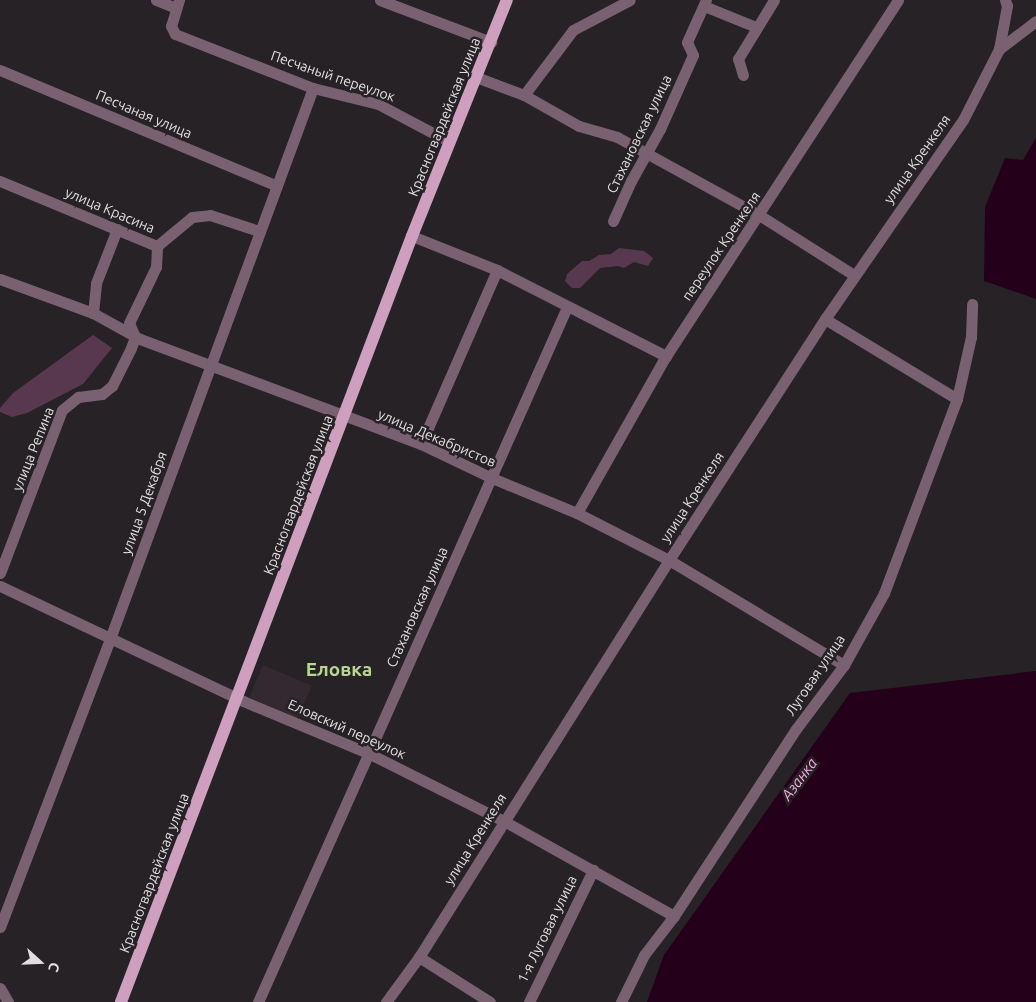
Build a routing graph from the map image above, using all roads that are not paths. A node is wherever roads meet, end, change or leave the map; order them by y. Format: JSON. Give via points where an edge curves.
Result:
{"nodes":[{"id":1,"x":156,"y":0,"type":"edge"},
{"id":2,"x":380,"y":0,"type":"edge"},
{"id":3,"x":507,"y":0,"type":"edge"},
{"id":4,"x":630,"y":0,"type":"edge"},
{"id":5,"x":774,"y":0,"type":"edge"},
{"id":6,"x":898,"y":0,"type":"edge"},
{"id":7,"x":1006,"y":0,"type":"edge"},
{"id":8,"x":705,"y":3,"type":"edge"},
{"id":9,"x":178,"y":4,"type":"edge"},
{"id":10,"x":1036,"y":21,"type":"edge"},
{"id":11,"x":756,"y":27,"type":"junction"},
{"id":12,"x":490,"y":42,"type":"junction"},
{"id":13,"x":999,"y":49,"type":"junction"},
{"id":14,"x":0,"y":70,"type":"edge"},
{"id":15,"x":743,"y":75,"type":"dead end"},
{"id":16,"x":476,"y":77,"type":"junction"},
{"id":17,"x":313,"y":88,"type":"junction"},
{"id":18,"x":524,"y":95,"type":"junction"},
{"id":19,"x":450,"y":142,"type":"junction"},
{"id":20,"x":648,"y":153,"type":"junction"},
{"id":21,"x":0,"y":181,"type":"edge"},
{"id":22,"x":277,"y":186,"type":"junction"},
{"id":23,"x":759,"y":216,"type":"junction"},
{"id":24,"x":613,"y":221,"type":"dead end"},
{"id":25,"x":117,"y":229,"type":"junction"},
{"id":26,"x":259,"y":232,"type":"junction"},
{"id":27,"x":412,"y":236,"type":"junction"},
{"id":28,"x":157,"y":246,"type":"junction"},
{"id":29,"x":497,"y":270,"type":"junction"},
{"id":30,"x":854,"y":275,"type":"junction"},
{"id":31,"x":0,"y":279,"type":"edge"},
{"id":32,"x":972,"y":304,"type":"dead end"},
{"id":33,"x":567,"y":307,"type":"junction"},
{"id":34,"x":93,"y":312,"type":"junction"},
{"id":35,"x":825,"y":319,"type":"junction"},
{"id":36,"x":134,"y":337,"type":"junction"},
{"id":37,"x":666,"y":356,"type":"junction"},
{"id":38,"x":211,"y":366,"type":"junction"},
{"id":39,"x":957,"y":400,"type":"junction"},
{"id":40,"x":345,"y":415,"type":"junction"},
{"id":41,"x":421,"y":444,"type":"junction"},
{"id":42,"x":492,"y":478,"type":"junction"},
{"id":43,"x":577,"y":513,"type":"junction"},
{"id":44,"x":669,"y":560,"type":"junction"},
{"id":45,"x":0,"y":572,"type":"edge"},
{"id":46,"x":0,"y":586,"type":"edge"},
{"id":47,"x":110,"y":636,"type":"junction"},
{"id":48,"x":844,"y":665,"type":"junction"},
{"id":49,"x":237,"y":697,"type":"junction"},
{"id":50,"x":368,"y":753,"type":"junction"},
{"id":51,"x":504,"y":822,"type":"junction"},
{"id":52,"x":593,"y":870,"type":"junction"},
{"id":53,"x":674,"y":916,"type":"junction"},
{"id":54,"x":0,"y":927,"type":"edge"},
{"id":55,"x":419,"y":957,"type":"junction"},
{"id":56,"x":0,"y":988,"type":"edge"},
{"id":57,"x":8,"y":1002,"type":"edge"},
{"id":58,"x":121,"y":1002,"type":"edge"},
{"id":59,"x":258,"y":1002,"type":"edge"},
{"id":60,"x":386,"y":1002,"type":"edge"},
{"id":61,"x":490,"y":1002,"type":"edge"},
{"id":62,"x":528,"y":1002,"type":"edge"},
{"id":63,"x":621,"y":1002,"type":"edge"}],
"edges":[{"from":1,"to":9,"type":"street"},
{"from":2,"to":12,"type":"street"},
{"from":3,"to":12,"type":"main road","name":"Красногвардейская улица"},
{"from":4,"to":18,"type":"street","via":[[573,30]]},
{"from":5,"to":11,"type":"street"},
{"from":6,"to":23,"type":"street","name":"переулок Кренкеля"},
{"from":7,"to":13,"type":"street"},
{"from":8,"to":11,"type":"street"},
{"from":8,"to":20,"type":"street","name":"Стахановская улица","via":[[687,42],[693,55]]},
{"from":9,"to":17,"type":"street","name":"Песчаный переулок","via":[[171,26],[175,34]]},
{"from":10,"to":13,"type":"street","name":"улица Кренкеля"},
{"from":11,"to":15,"type":"street","via":[[738,59]]},
{"from":12,"to":16,"type":"main road","name":"Красногвардейская улица"},
{"from":13,"to":30,"type":"street","name":"улица Кренкеля","via":[[963,120]]},
{"from":14,"to":22,"type":"street","name":"Песчаная улица"},
{"from":16,"to":18,"type":"street"},
{"from":16,"to":19,"type":"main road","name":"Красногвардейская улица"},
{"from":17,"to":19,"type":"street","name":"Песчаный переулок","via":[[378,104]]},
{"from":17,"to":22,"type":"street","name":"улица 5 Декабря"},
{"from":18,"to":20,"type":"street","via":[[579,126],[617,137]]},
{"from":19,"to":27,"type":"main road","name":"Красногвардейская улица"},
{"from":20,"to":23,"type":"street"},
{"from":20,"to":24,"type":"street","name":"Стахановская улица"},
{"from":21,"to":25,"type":"street","name":"улица Красина"},
{"from":22,"to":26,"type":"street","name":"улица 5 Декабря"},
{"from":23,"to":30,"type":"street"},
{"from":23,"to":37,"type":"street","name":"переулок Кренкеля"},
{"from":25,"to":28,"type":"street","name":"улица Красина"},
{"from":25,"to":34,"type":"street","via":[[96,282]]},
{"from":26,"to":28,"type":"street","name":"улица Красина","via":[[210,215],[192,217]]},
{"from":26,"to":38,"type":"street","name":"улица 5 Декабря"},
{"from":27,"to":29,"type":"street"},
{"from":27,"to":40,"type":"main road","name":"Красногвардейская улица"},
{"from":28,"to":36,"type":"street","via":[[156,267],[129,323]]},
{"from":29,"to":33,"type":"street"},
{"from":29,"to":41,"type":"street"},
{"from":30,"to":35,"type":"street","name":"улица Кренкеля"},
{"from":31,"to":34,"type":"street","name":"улица Декабристов"},
{"from":32,"to":39,"type":"street","name":"Луговая улица","via":[[971,337]]},
{"from":33,"to":37,"type":"street"},
{"from":33,"to":42,"type":"street","name":"Стахановская улица"},
{"from":34,"to":36,"type":"street","name":"улица Декабристов"},
{"from":35,"to":39,"type":"street"},
{"from":35,"to":44,"type":"street","name":"улица Кренкеля"},
{"from":36,"to":38,"type":"street","name":"улица Декабристов"},
{"from":36,"to":45,"type":"street","name":"улица Репина","via":[[112,386],[102,394],[78,397],[62,410]]},
{"from":37,"to":43,"type":"street","name":"переулок Кренкеля"},
{"from":38,"to":40,"type":"street","name":"улица Декабристов"},
{"from":38,"to":47,"type":"street","name":"улица 5 Декабря"},
{"from":39,"to":48,"type":"street","name":"Луговая улица","via":[[884,593]]},
{"from":40,"to":41,"type":"street","name":"улица Декабристов"},
{"from":40,"to":49,"type":"main road","name":"Красногвардейская улица"},
{"from":41,"to":42,"type":"street","name":"улица Декабристов"},
{"from":42,"to":43,"type":"street","name":"улица Декабристов"},
{"from":42,"to":50,"type":"street","name":"Стахановская улица"},
{"from":43,"to":44,"type":"street","name":"улица Декабристов"},
{"from":44,"to":48,"type":"street","name":"улица Декабристов"},
{"from":44,"to":51,"type":"street","name":"улица Кренкеля"},
{"from":46,"to":47,"type":"street","name":"Еловский переулок"},
{"from":47,"to":49,"type":"street","name":"Еловский переулок"},
{"from":47,"to":54,"type":"street","name":"улица 5 Декабря"},
{"from":48,"to":53,"type":"street","name":"Луговая улица","via":[[796,729]]},
{"from":49,"to":50,"type":"street","name":"Еловский переулок"},
{"from":49,"to":58,"type":"main road","name":"Красногвардейская улица"},
{"from":50,"to":51,"type":"street","name":"Еловский переулок"},
{"from":50,"to":59,"type":"street","name":"Стахановская улица"},
{"from":51,"to":52,"type":"street","name":"Еловский переулок"},
{"from":51,"to":55,"type":"street","name":"улица Кренкеля"},
{"from":52,"to":53,"type":"street","name":"Еловский переулок"},
{"from":52,"to":62,"type":"street","name":"1-я Луговая улица"},
{"from":53,"to":63,"type":"street","name":"Луговая улица","via":[[644,955]]},
{"from":55,"to":60,"type":"street","name":"улица Кренкеля"},
{"from":55,"to":61,"type":"street"},
{"from":56,"to":57,"type":"street"}]}
